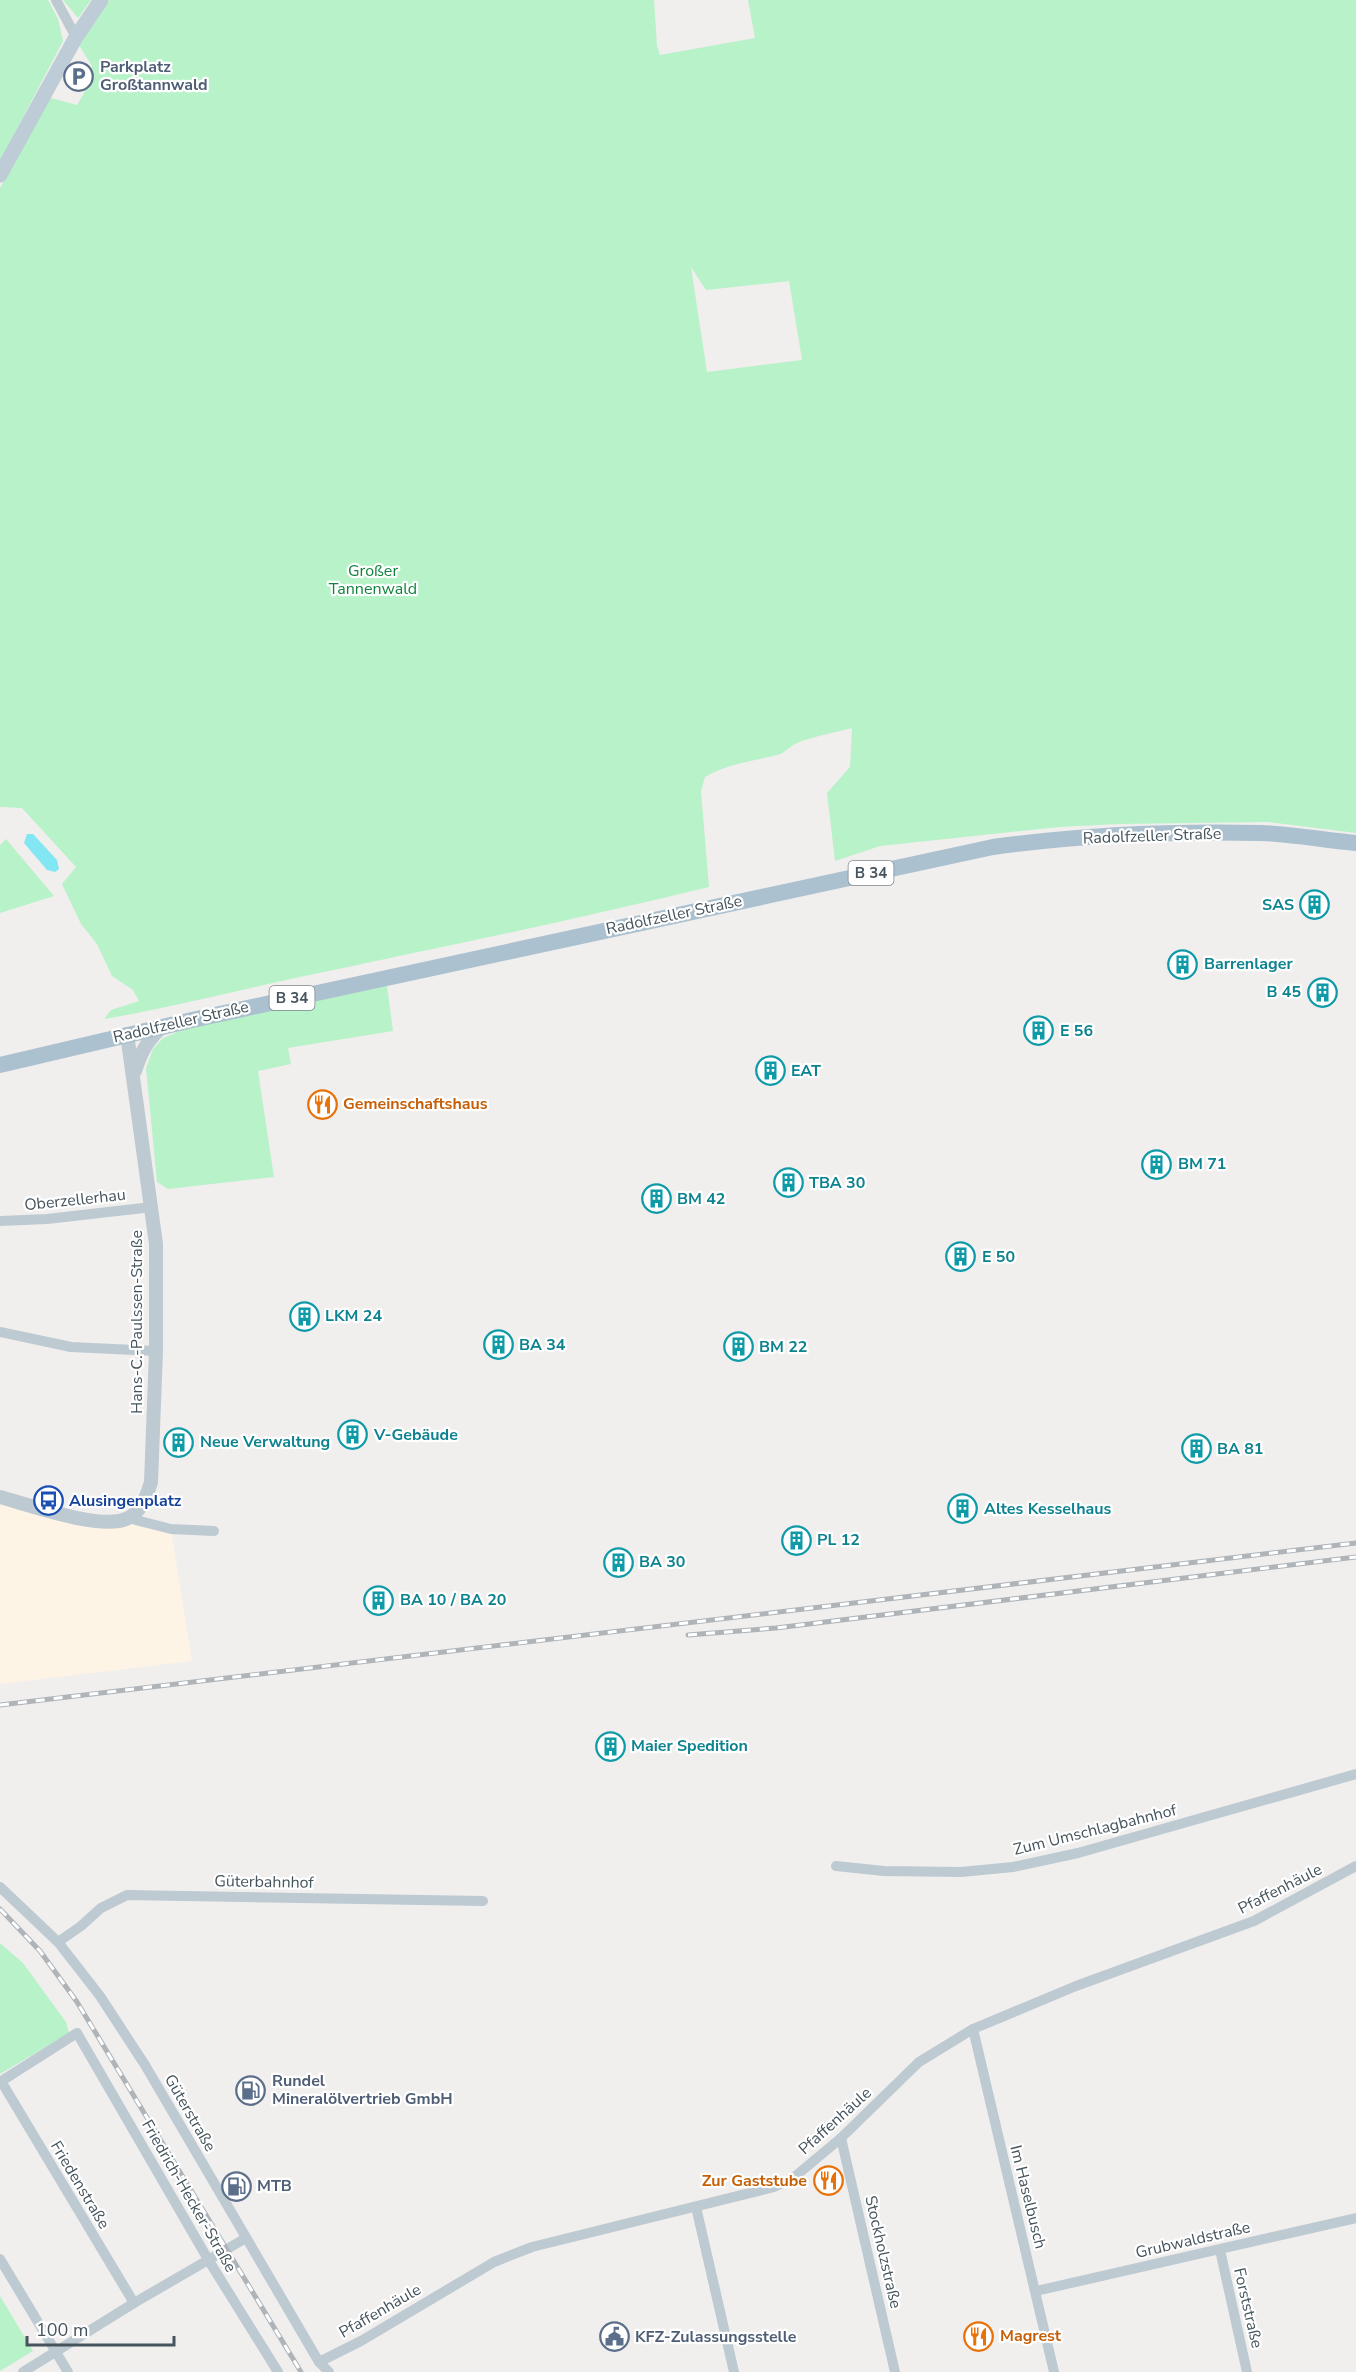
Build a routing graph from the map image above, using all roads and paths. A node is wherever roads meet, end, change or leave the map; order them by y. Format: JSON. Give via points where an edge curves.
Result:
{"nodes":[{"id":1,"x":56,"y":0,"type":"edge"},
{"id":2,"x":101,"y":0,"type":"edge"},
{"id":3,"x":76,"y":37,"type":"junction"},
{"id":4,"x":0,"y":175,"type":"edge"},
{"id":5,"x":1356,"y":843,"type":"edge"},
{"id":6,"x":164,"y":1026,"type":"junction"},
{"id":7,"x":127,"y":1034,"type":"junction"},
{"id":8,"x":0,"y":1065,"type":"edge"},
{"id":9,"x":134,"y":1076,"type":"junction"},
{"id":10,"x":152,"y":1207,"type":"junction"},
{"id":11,"x":0,"y":1221,"type":"edge"},
{"id":12,"x":0,"y":1332,"type":"edge"},
{"id":13,"x":156,"y":1351,"type":"junction"},
{"id":14,"x":0,"y":1497,"type":"edge"},
{"id":15,"x":128,"y":1518,"type":"junction"},
{"id":16,"x":214,"y":1531,"type":"dead end"},
{"id":17,"x":1356,"y":1774,"type":"edge"},
{"id":18,"x":836,"y":1866,"type":"dead end"},
{"id":19,"x":1356,"y":1866,"type":"edge"},
{"id":20,"x":0,"y":1887,"type":"edge"},
{"id":21,"x":483,"y":1901,"type":"dead end"},
{"id":22,"x":58,"y":1941,"type":"junction"},
{"id":23,"x":973,"y":2029,"type":"junction"},
{"id":24,"x":0,"y":2082,"type":"edge"},
{"id":25,"x":841,"y":2138,"type":"junction"},
{"id":26,"x":696,"y":2207,"type":"junction"},
{"id":27,"x":1356,"y":2218,"type":"edge"},
{"id":28,"x":246,"y":2238,"type":"junction"},
{"id":29,"x":1220,"y":2250,"type":"junction"},
{"id":30,"x":0,"y":2259,"type":"edge"},
{"id":31,"x":209,"y":2261,"type":"junction"},
{"id":32,"x":1036,"y":2291,"type":"junction"},
{"id":33,"x":134,"y":2303,"type":"junction"},
{"id":34,"x":56,"y":2352,"type":"junction"},
{"id":35,"x":319,"y":2362,"type":"junction"},
{"id":36,"x":23,"y":2372,"type":"edge"},
{"id":37,"x":68,"y":2372,"type":"edge"},
{"id":38,"x":278,"y":2372,"type":"edge"},
{"id":39,"x":329,"y":2372,"type":"edge"},
{"id":40,"x":734,"y":2372,"type":"edge"},
{"id":41,"x":895,"y":2372,"type":"edge"},
{"id":42,"x":1054,"y":2372,"type":"edge"},
{"id":43,"x":1247,"y":2372,"type":"edge"}],
"edges":[{"from":1,"to":3,"type":"street"},
{"from":2,"to":3,"type":"main road"},
{"from":3,"to":4,"type":"main road"},
{"from":5,"to":6,"type":"main road","name":"Radolfzeller Straße","number":"B 34","via":[[1263,833],[1176,833],[993,847]]},
{"from":6,"to":7,"type":"main road","name":"Radolfzeller Straße","number":"B 34"},
{"from":6,"to":9,"type":"street","via":[[142,1049]]},
{"from":7,"to":8,"type":"main road","name":"Radolfzeller Straße","number":"B 34"},
{"from":7,"to":9,"type":"street","name":"Hans-C.-Paulssen-Straße"},
{"from":9,"to":10,"type":"street","name":"Hans-C.-Paulssen-Straße"},
{"from":10,"to":11,"type":"street","name":"Oberzellerhau"},
{"from":10,"to":13,"type":"street","name":"Hans-C.-Paulssen-Straße"},
{"from":12,"to":13,"type":"street","via":[[71,1347]]},
{"from":13,"to":15,"type":"street","name":"Hans-C.-Paulssen-Straße","via":[[151,1482],[144,1502]]},
{"from":14,"to":15,"type":"street","via":[[80,1519],[110,1522]]},
{"from":15,"to":16,"type":"street","via":[[171,1529]]},
{"from":17,"to":18,"type":"street","name":"Zum Umschlagbahnhof","via":[[1078,1853],[1013,1867],[961,1872]]},
{"from":19,"to":23,"type":"street","name":"Pfaffenhäule","via":[[1254,1921],[1076,1986]]},
{"from":20,"to":22,"type":"street","name":"Güterstraße"},
{"from":21,"to":22,"type":"street","name":"Güterbahnhof","via":[[127,1895],[101,1908]]},
{"from":22,"to":28,"type":"street","name":"Güterstraße","via":[[145,2065]]},
{"from":23,"to":25,"type":"street","name":"Pfaffenhäule","via":[[919,2062]]},
{"from":23,"to":32,"type":"street","name":"Im Haselbusch"},
{"from":24,"to":31,"type":"street","name":"Friedrich-Hecker-Straße","via":[[77,2033]]},
{"from":24,"to":33,"type":"street","name":"Friedenstraße"},
{"from":25,"to":26,"type":"street","name":"Pfaffenhäule","via":[[792,2179]]},
{"from":25,"to":41,"type":"street","name":"Stockholzstraße"},
{"from":26,"to":35,"type":"street","name":"Pfaffenhäule","via":[[532,2247],[494,2262]]},
{"from":26,"to":40,"type":"street"},
{"from":27,"to":29,"type":"street","name":"Grubwaldstraße"},
{"from":28,"to":31,"type":"street"},
{"from":28,"to":35,"type":"street","name":"Güterstraße"},
{"from":29,"to":32,"type":"street","name":"Grubwaldstraße"},
{"from":29,"to":43,"type":"street","name":"Forststraße"},
{"from":30,"to":34,"type":"street"},
{"from":31,"to":33,"type":"street"},
{"from":31,"to":38,"type":"street","name":"Friedrich-Hecker-Straße"},
{"from":32,"to":42,"type":"street","name":"Im Haselbusch"},
{"from":33,"to":34,"type":"street"},
{"from":34,"to":36,"type":"street"},
{"from":34,"to":37,"type":"street"},
{"from":35,"to":39,"type":"street","name":"Güterstraße"}]}
